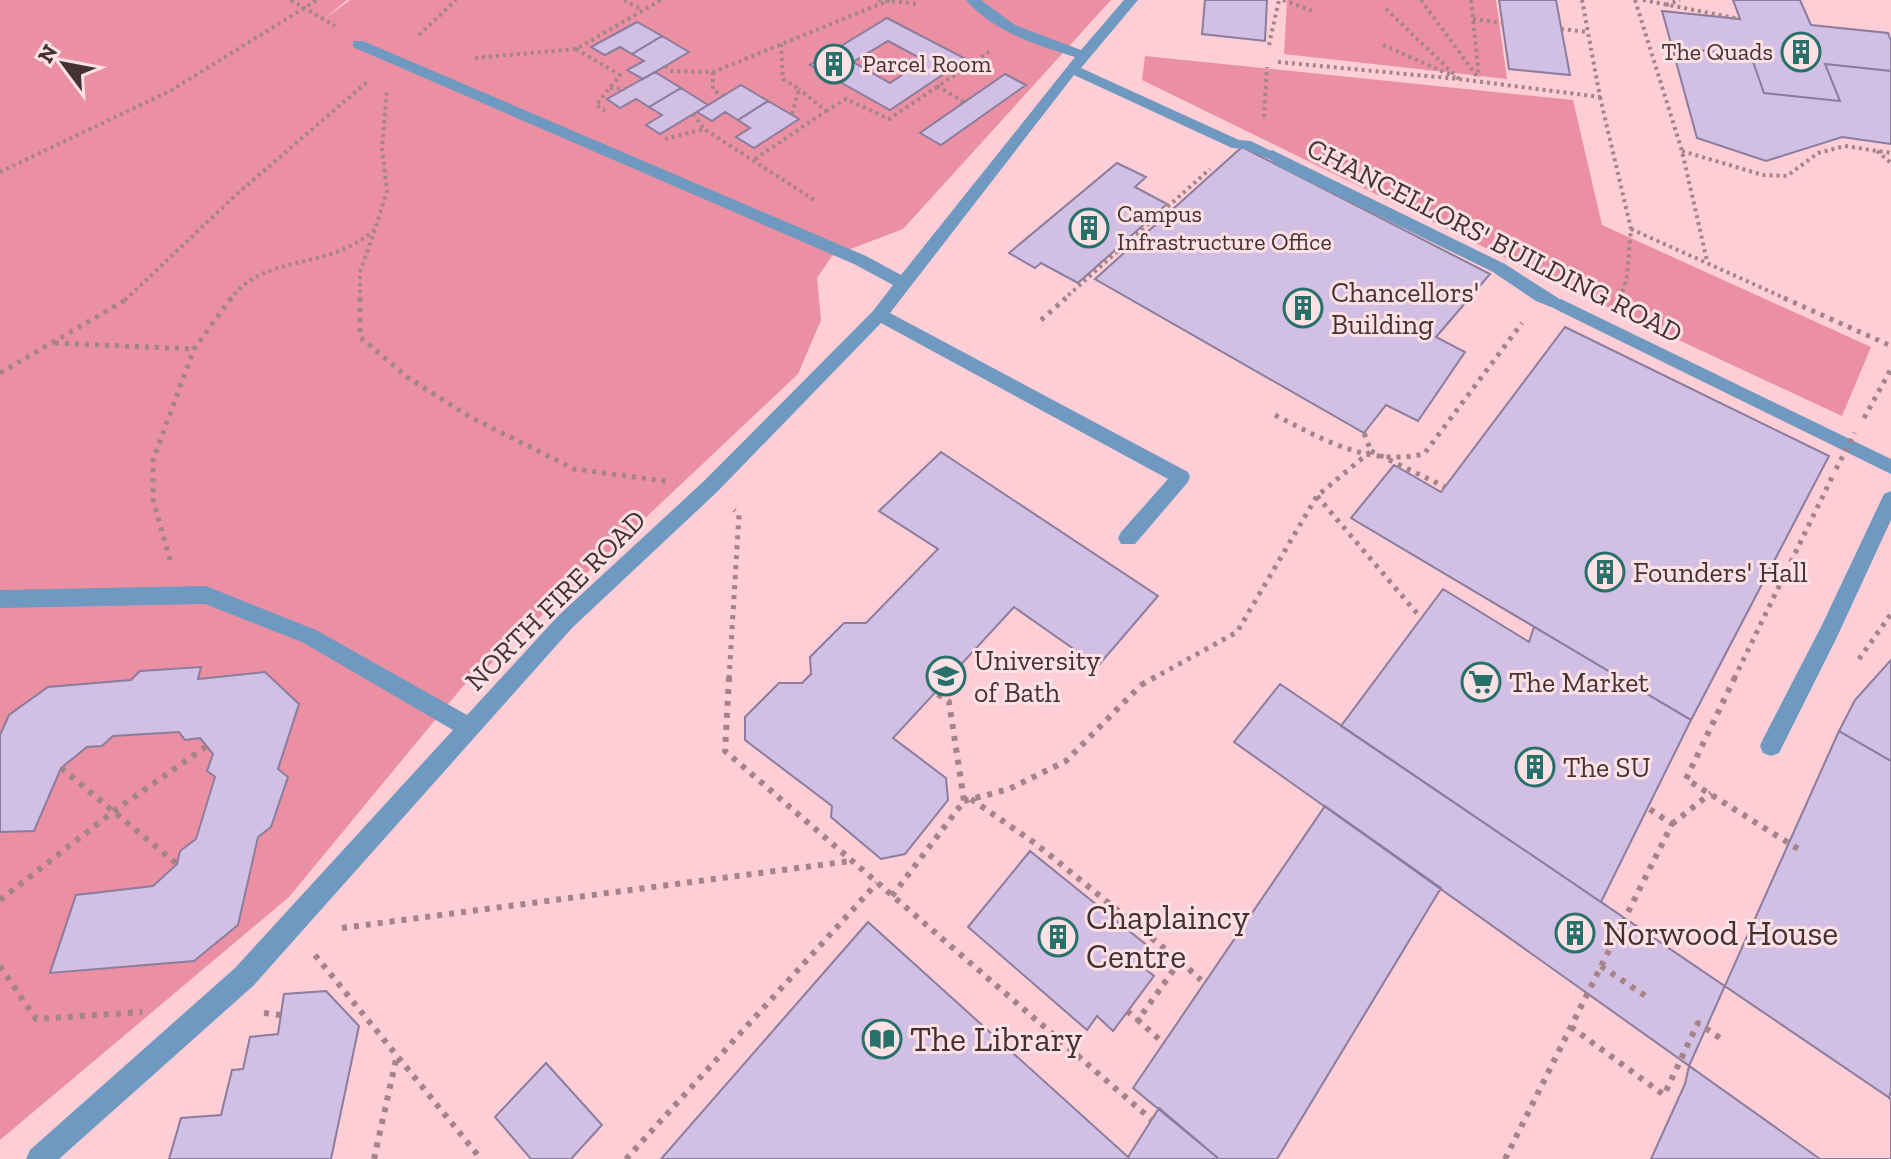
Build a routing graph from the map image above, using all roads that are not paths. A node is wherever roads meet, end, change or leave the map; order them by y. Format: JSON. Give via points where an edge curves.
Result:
{"nodes":[{"id":1,"x":973,"y":0,"type":"edge"},
{"id":2,"x":1135,"y":3,"type":"edge"},
{"id":3,"x":358,"y":44,"type":"dead end"},
{"id":4,"x":1078,"y":62,"type":"junction"},
{"id":5,"x":904,"y":284,"type":"junction"},
{"id":6,"x":879,"y":315,"type":"junction"},
{"id":7,"x":1891,"y":467,"type":"edge"},
{"id":8,"x":1891,"y":499,"type":"edge"},
{"id":9,"x":1128,"y":538,"type":"dead end"},
{"id":10,"x":0,"y":599,"type":"edge"},
{"id":11,"x":468,"y":727,"type":"junction"},
{"id":12,"x":1771,"y":746,"type":"dead end"},
{"id":13,"x":39,"y":1159,"type":"edge"}],
"edges":[{"from":1,"to":4,"type":"street","name":"CHANCELLORS' BUILDING ROAD","via":[[982,10]]},
{"from":2,"to":4,"type":"street","name":"NORTH FIRE ROAD"},
{"from":3,"to":5,"type":"street","via":[[860,260]]},
{"from":4,"to":5,"type":"street","name":"NORTH FIRE ROAD"},
{"from":4,"to":7,"type":"street","name":"CHANCELLORS' BUILDING ROAD"},
{"from":5,"to":6,"type":"street","name":"NORTH FIRE ROAD"},
{"from":6,"to":9,"type":"street","via":[[1181,477]]},
{"from":6,"to":11,"type":"street","name":"NORTH FIRE ROAD","via":[[711,486],[565,622]]},
{"from":8,"to":12,"type":"street"},
{"from":10,"to":11,"type":"street","via":[[206,595],[309,636]]},
{"from":11,"to":13,"type":"street","name":"NORTH FIRE ROAD","via":[[290,934]]}]}
